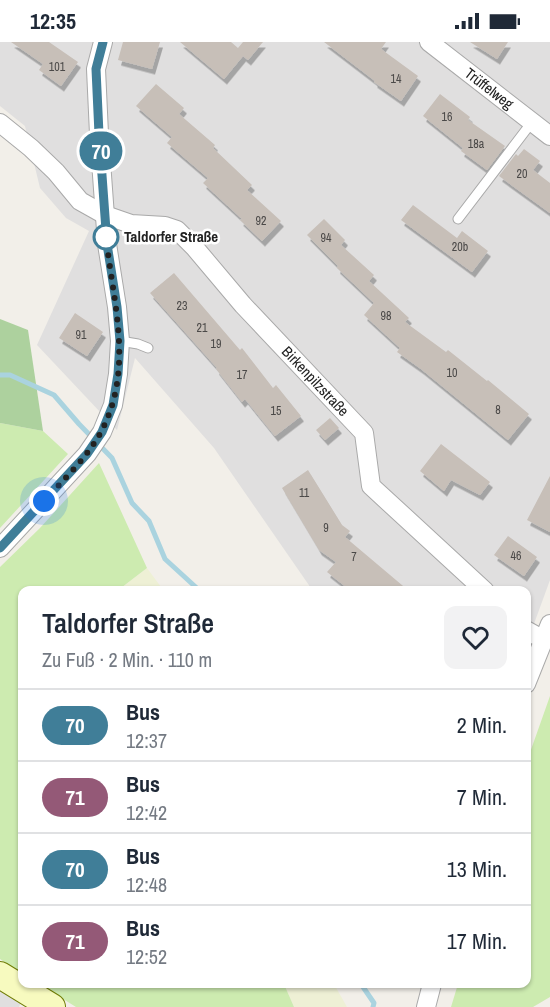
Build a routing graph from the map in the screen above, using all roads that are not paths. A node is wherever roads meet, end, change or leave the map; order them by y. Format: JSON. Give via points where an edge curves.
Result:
{"nodes":[{"id":1,"x":103,"y":42,"type":"edge"},
{"id":2,"x":429,"y":42,"type":"edge"},
{"id":3,"x":532,"y":122,"type":"junction"},
{"id":4,"x":0,"y":123,"type":"edge"},
{"id":5,"x":550,"y":136,"type":"edge"},
{"id":6,"x":105,"y":215,"type":"junction"},
{"id":7,"x":458,"y":219,"type":"dead end"},
{"id":8,"x":120,"y":341,"type":"junction"},
{"id":9,"x":148,"y":348,"type":"dead end"},
{"id":10,"x":0,"y":548,"type":"edge"},
{"id":11,"x":480,"y":586,"type":"edge"},
{"id":12,"x":531,"y":630,"type":"edge"},
{"id":13,"x":547,"y":632,"type":"edge"},
{"id":14,"x":531,"y":672,"type":"edge"},
{"id":15,"x":0,"y":975,"type":"edge"},
{"id":16,"x":18,"y":986,"type":"edge"},
{"id":17,"x":21,"y":988,"type":"edge"},
{"id":18,"x":431,"y":988,"type":"edge"},
{"id":19,"x":51,"y":1007,"type":"edge"},
{"id":20,"x":426,"y":1007,"type":"edge"}],
"edges":[{"from":1,"to":6,"type":"street","via":[[96,69]]},
{"from":2,"to":3,"type":"street","name":"Trüffelweg"},
{"from":3,"to":5,"type":"street","name":"Trüffelweg"},
{"from":3,"to":7,"type":"lane"},
{"from":4,"to":6,"type":"street","via":[[56,172],[80,201]]},
{"from":6,"to":8,"type":"street"},
{"from":6,"to":11,"type":"street","name":"Birkenpilzstraße","via":[[131,224],[177,230],[364,433],[371,486]]},
{"from":8,"to":9,"type":"lane"},
{"from":8,"to":10,"type":"street","via":[[113,405],[102,432],[87,454]]},
{"from":12,"to":13,"type":"street"},
{"from":13,"to":14,"type":"street"},
{"from":15,"to":16,"type":"main road"},
{"from":17,"to":19,"type":"main road"},
{"from":18,"to":20,"type":"street"}]}
